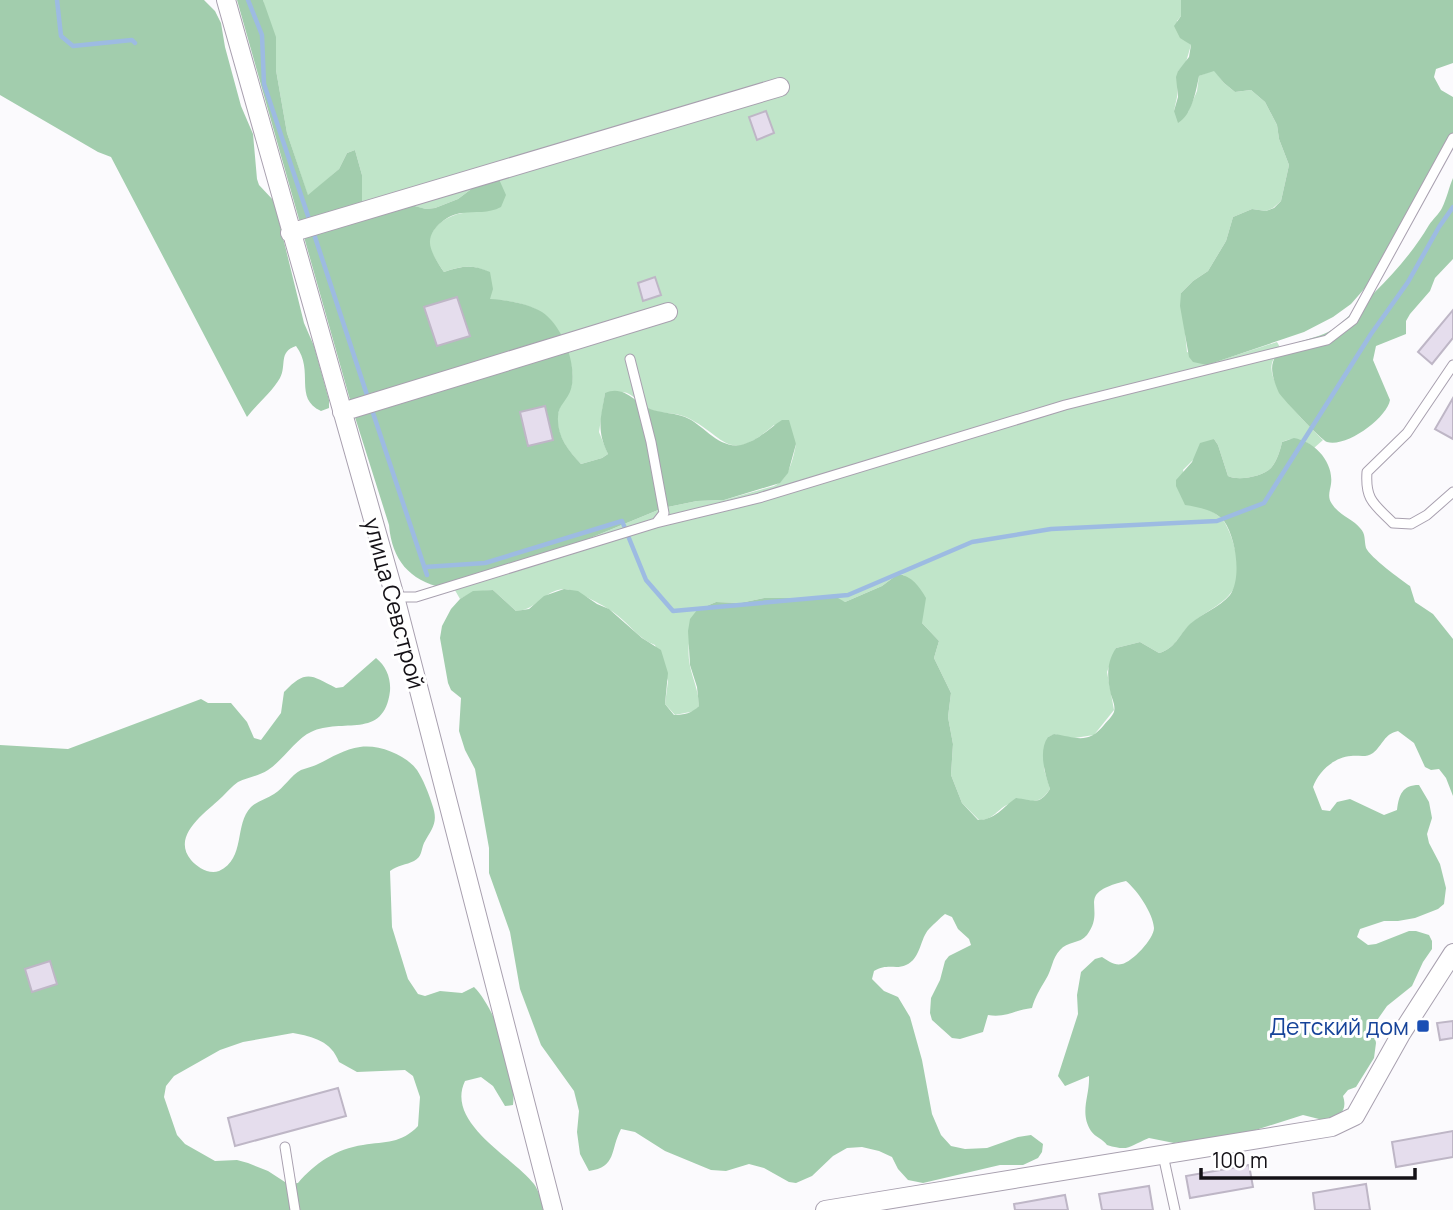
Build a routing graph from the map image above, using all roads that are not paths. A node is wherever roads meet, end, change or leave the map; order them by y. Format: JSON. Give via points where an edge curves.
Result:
{"nodes":[{"id":1,"x":226,"y":0,"type":"edge"},
{"id":2,"x":780,"y":87,"type":"dead end"},
{"id":3,"x":1453,"y":138,"type":"edge"},
{"id":4,"x":290,"y":233,"type":"junction"},
{"id":5,"x":668,"y":312,"type":"dead end"},
{"id":6,"x":629,"y":359,"type":"dead end"},
{"id":7,"x":1453,"y":365,"type":"edge"},
{"id":8,"x":342,"y":412,"type":"junction"},
{"id":9,"x":1453,"y":492,"type":"edge"},
{"id":10,"x":656,"y":523,"type":"junction"},
{"id":11,"x":395,"y":597,"type":"junction"},
{"id":12,"x":1453,"y":953,"type":"edge"},
{"id":13,"x":285,"y":1147,"type":"dead end"},
{"id":14,"x":1163,"y":1155,"type":"junction"},
{"id":15,"x":887,"y":1205,"type":"edge"},
{"id":16,"x":295,"y":1210,"type":"edge"},
{"id":17,"x":553,"y":1210,"type":"edge"},
{"id":18,"x":825,"y":1210,"type":"edge"},
{"id":19,"x":1175,"y":1210,"type":"edge"}],
"edges":[{"from":1,"to":4,"type":"street","name":"улица Севстрой"},
{"from":2,"to":4,"type":"street"},
{"from":3,"to":10,"type":"lane","via":[[1353,320],[1327,340],[1065,405],[759,498]]},
{"from":4,"to":8,"type":"street","name":"улица Севстрой"},
{"from":5,"to":8,"type":"street"},
{"from":6,"to":10,"type":"lane","via":[[664,513]]},
{"from":7,"to":9,"type":"lane","via":[[1407,433],[1367,472],[1366,489],[1370,500],[1393,523],[1411,524]]},
{"from":8,"to":11,"type":"street","name":"улица Севстрой"},
{"from":10,"to":11,"type":"lane","via":[[416,597]]},
{"from":11,"to":17,"type":"street","name":"улица Севстрой"},
{"from":12,"to":14,"type":"street","via":[[1355,1116],[1332,1127]]},
{"from":13,"to":16,"type":"lane"},
{"from":14,"to":15,"type":"street"},
{"from":14,"to":19,"type":"lane"},
{"from":15,"to":18,"type":"street"}]}
